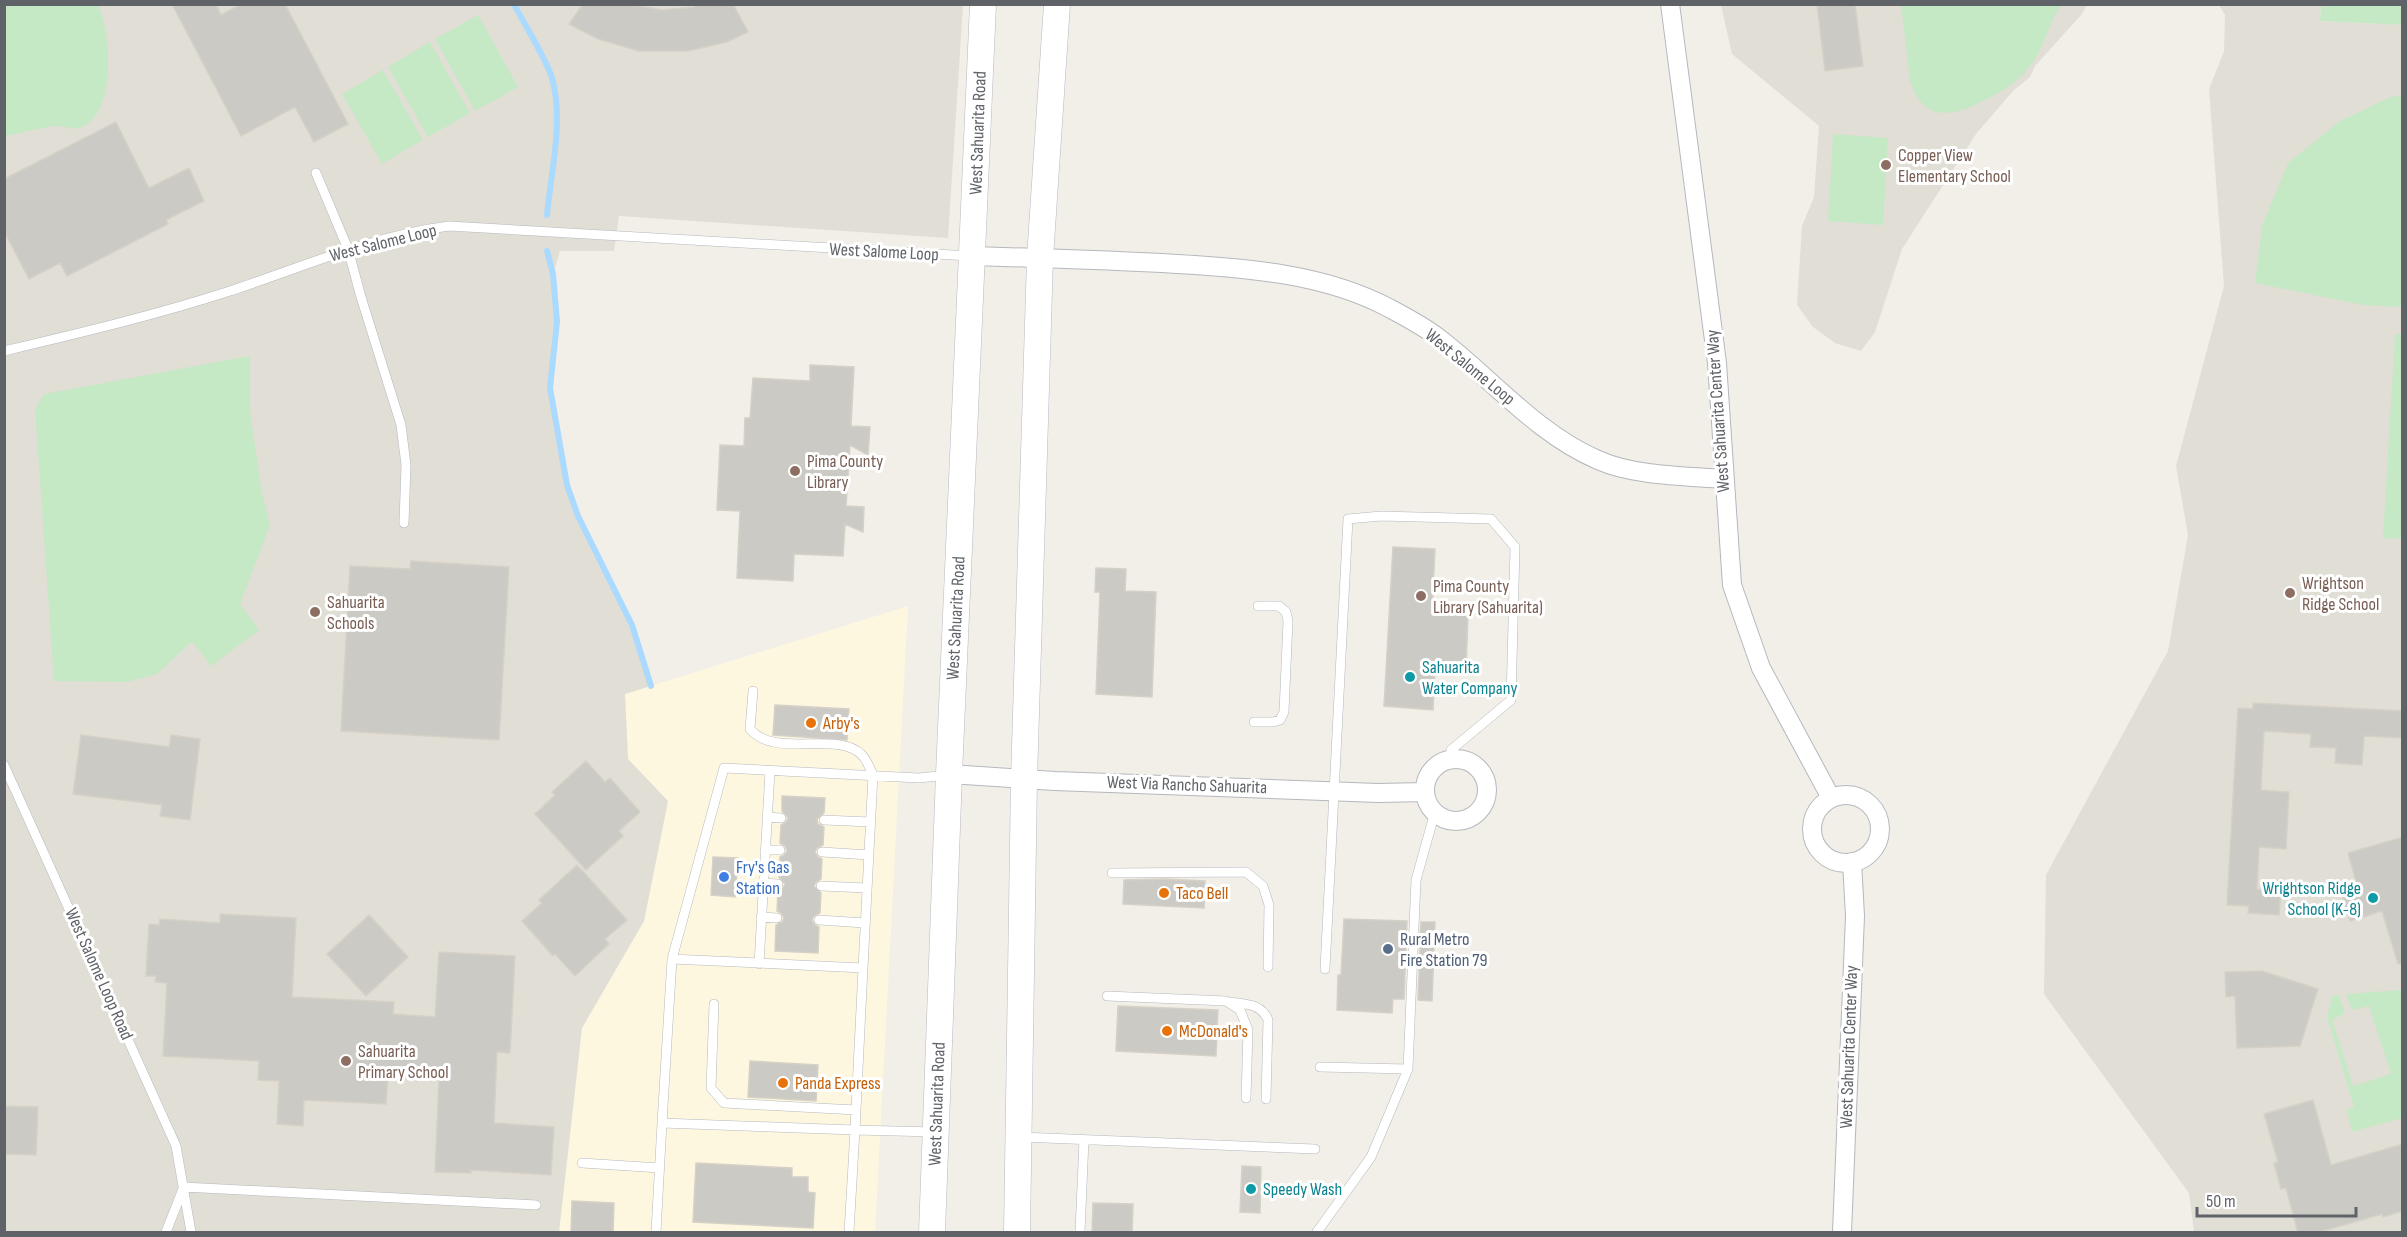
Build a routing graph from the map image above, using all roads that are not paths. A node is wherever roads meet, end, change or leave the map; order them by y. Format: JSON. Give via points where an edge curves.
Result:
{"nodes":[{"id":1,"x":983,"y":4,"type":"edge"},
{"id":2,"x":1057,"y":4,"type":"edge"},
{"id":3,"x":1670,"y":4,"type":"edge"},
{"id":4,"x":316,"y":173,"type":"dead end"},
{"id":5,"x":348,"y":249,"type":"junction"},
{"id":6,"x":972,"y":256,"type":"junction"},
{"id":7,"x":1040,"y":258,"type":"junction"},
{"id":8,"x":4,"y":351,"type":"edge"},
{"id":9,"x":1723,"y":479,"type":"junction"},
{"id":10,"x":404,"y":524,"type":"dead end"},
{"id":11,"x":1258,"y":606,"type":"dead end"},
{"id":12,"x":753,"y":692,"type":"dead end"},
{"id":13,"x":1254,"y":722,"type":"dead end"},
{"id":14,"x":1455,"y":759,"type":"junction"},
{"id":15,"x":4,"y":765,"type":"edge"},
{"id":16,"x":770,"y":771,"type":"junction"},
{"id":17,"x":949,"y":774,"type":"junction"},
{"id":18,"x":873,"y":775,"type":"junction"},
{"id":19,"x":1024,"y":779,"type":"junction"},
{"id":20,"x":1335,"y":790,"type":"junction"},
{"id":21,"x":1425,"y":792,"type":"junction"},
{"id":22,"x":1831,"y":798,"type":"junction"},
{"id":23,"x":1435,"y":812,"type":"junction"},
{"id":24,"x":767,"y":817,"type":"junction"},
{"id":25,"x":781,"y":818,"type":"dead end"},
{"id":26,"x":824,"y":820,"type":"dead end"},
{"id":27,"x":871,"y":822,"type":"junction"},
{"id":28,"x":765,"y":850,"type":"junction"},
{"id":29,"x":780,"y":850,"type":"dead end"},
{"id":30,"x":822,"y":852,"type":"dead end"},
{"id":31,"x":869,"y":855,"type":"junction"},
{"id":32,"x":1852,"y":862,"type":"junction"},
{"id":33,"x":1112,"y":873,"type":"dead end"},
{"id":34,"x":763,"y":883,"type":"junction"},
{"id":35,"x":778,"y":884,"type":"dead end"},
{"id":36,"x":821,"y":886,"type":"dead end"},
{"id":37,"x":867,"y":888,"type":"junction"},
{"id":38,"x":761,"y":917,"type":"junction"},
{"id":39,"x":777,"y":918,"type":"dead end"},
{"id":40,"x":819,"y":920,"type":"dead end"},
{"id":41,"x":865,"y":922,"type":"junction"},
{"id":42,"x":672,"y":959,"type":"junction"},
{"id":43,"x":759,"y":963,"type":"junction"},
{"id":44,"x":1268,"y":967,"type":"dead end"},
{"id":45,"x":863,"y":968,"type":"junction"},
{"id":46,"x":1325,"y":969,"type":"dead end"},
{"id":47,"x":1107,"y":996,"type":"dead end"},
{"id":48,"x":1226,"y":1001,"type":"junction"},
{"id":49,"x":714,"y":1004,"type":"dead end"},
{"id":50,"x":1320,"y":1067,"type":"dead end"},
{"id":51,"x":1408,"y":1069,"type":"junction"},
{"id":52,"x":1246,"y":1098,"type":"dead end"},
{"id":53,"x":1266,"y":1099,"type":"dead end"},
{"id":54,"x":856,"y":1110,"type":"junction"},
{"id":55,"x":662,"y":1123,"type":"junction"},
{"id":56,"x":855,"y":1130,"type":"junction"},
{"id":57,"x":936,"y":1132,"type":"junction"},
{"id":58,"x":1020,"y":1137,"type":"junction"},
{"id":59,"x":1084,"y":1140,"type":"junction"},
{"id":60,"x":1315,"y":1149,"type":"dead end"},
{"id":61,"x":582,"y":1164,"type":"dead end"},
{"id":62,"x":660,"y":1168,"type":"junction"},
{"id":63,"x":183,"y":1187,"type":"junction"},
{"id":64,"x":536,"y":1205,"type":"dead end"},
{"id":65,"x":166,"y":1233,"type":"edge"},
{"id":66,"x":191,"y":1233,"type":"edge"},
{"id":67,"x":656,"y":1233,"type":"edge"},
{"id":68,"x":849,"y":1233,"type":"edge"},
{"id":69,"x":932,"y":1233,"type":"edge"},
{"id":70,"x":1017,"y":1233,"type":"edge"},
{"id":71,"x":1080,"y":1233,"type":"edge"},
{"id":72,"x":1317,"y":1233,"type":"edge"},
{"id":73,"x":1842,"y":1233,"type":"edge"}],
"edges":[{"from":1,"to":6,"type":"main road","name":"West Sahuarita Road"},
{"from":2,"to":7,"type":"main road"},
{"from":3,"to":9,"type":"street","name":"West Sahuarita Center Way","via":[[1717,363]]},
{"from":4,"to":5,"type":"lane"},
{"from":5,"to":6,"type":"lane","name":"West Salome Loop","via":[[413,231],[449,226]]},
{"from":5,"to":8,"type":"lane","name":"West Salome Loop","via":[[153,314]]},
{"from":5,"to":10,"type":"lane","via":[[401,425],[406,465]]},
{"from":6,"to":7,"type":"street","name":"West Salome Loop"},
{"from":6,"to":17,"type":"main road","name":"West Sahuarita Road"},
{"from":7,"to":9,"type":"street","name":"West Salome Loop","via":[[1240,268],[1307,279],[1354,292],[1438,337],[1560,440],[1599,461],[1652,474]]},
{"from":7,"to":19,"type":"main road"},
{"from":9,"to":22,"type":"street","name":"West Sahuarita Center Way","via":[[1732,585],[1761,668]]},
{"from":11,"to":13,"type":"lane","via":[[1279,606],[1288,621],[1284,712],[1280,720]]},
{"from":12,"to":18,"type":"lane","via":[[750,729],[758,738],[850,746],[862,755]]},
{"from":14,"to":20,"type":"lane","via":[[1451,750],[1511,700],[1515,548],[1491,519],[1348,519]]},
{"from":14,"to":21,"type":"street","via":[[1438,764]]},
{"from":14,"to":23,"type":"street","via":[[1468,761],[1484,775],[1487,784],[1483,805],[1460,820],[1450,820]]},
{"from":15,"to":63,"type":"lane","name":"West Salome Loop Road","via":[[176,1146]]},
{"from":16,"to":18,"type":"lane"},
{"from":16,"to":24,"type":"lane"},
{"from":16,"to":42,"type":"lane","via":[[724,768]]},
{"from":17,"to":18,"type":"lane","via":[[919,778]]},
{"from":17,"to":19,"type":"street","name":"West Via Rancho Sahuarita"},
{"from":17,"to":57,"type":"main road","name":"West Sahuarita Road"},
{"from":18,"to":27,"type":"lane"},
{"from":19,"to":20,"type":"street","name":"West Via Rancho Sahuarita"},
{"from":19,"to":58,"type":"main road"},
{"from":20,"to":21,"type":"street","name":"West Via Rancho Sahuarita"},
{"from":20,"to":46,"type":"lane"},
{"from":21,"to":23,"type":"street"},
{"from":22,"to":32,"type":"street","via":[[1815,814],[1812,835],[1823,854],[1833,860]]},
{"from":22,"to":32,"type":"street","via":[[1861,798],[1879,821],[1880,832],[1872,850]]},
{"from":23,"to":51,"type":"lane","via":[[1416,880]]},
{"from":24,"to":25,"type":"lane"},
{"from":24,"to":28,"type":"lane"},
{"from":26,"to":27,"type":"lane"},
{"from":27,"to":31,"type":"lane"},
{"from":28,"to":29,"type":"lane"},
{"from":28,"to":34,"type":"lane"},
{"from":30,"to":31,"type":"lane"},
{"from":31,"to":37,"type":"lane"},
{"from":32,"to":73,"type":"street","name":"West Sahuarita Center Way","via":[[1855,916]]},
{"from":33,"to":44,"type":"lane","via":[[1246,872],[1263,886],[1269,906]]},
{"from":34,"to":35,"type":"lane"},
{"from":34,"to":38,"type":"lane"},
{"from":36,"to":37,"type":"lane"},
{"from":37,"to":41,"type":"lane"},
{"from":38,"to":39,"type":"lane"},
{"from":38,"to":43,"type":"lane"},
{"from":40,"to":41,"type":"lane"},
{"from":41,"to":45,"type":"lane"},
{"from":42,"to":43,"type":"lane"},
{"from":42,"to":55,"type":"lane"},
{"from":43,"to":45,"type":"lane"},
{"from":45,"to":54,"type":"lane"},
{"from":47,"to":48,"type":"lane"},
{"from":48,"to":52,"type":"lane","via":[[1239,1010],[1248,1030]]},
{"from":48,"to":53,"type":"lane","via":[[1255,1006],[1268,1020]]},
{"from":49,"to":54,"type":"lane","via":[[711,1088],[724,1103]]},
{"from":50,"to":51,"type":"lane"},
{"from":51,"to":72,"type":"lane","via":[[1371,1157]]},
{"from":54,"to":56,"type":"lane"},
{"from":55,"to":56,"type":"lane"},
{"from":55,"to":62,"type":"lane"},
{"from":56,"to":57,"type":"lane"},
{"from":56,"to":68,"type":"lane"},
{"from":57,"to":69,"type":"main road","name":"West Sahuarita Road"},
{"from":58,"to":59,"type":"lane"},
{"from":58,"to":70,"type":"main road"},
{"from":59,"to":60,"type":"lane"},
{"from":59,"to":71,"type":"lane"},
{"from":61,"to":62,"type":"lane"},
{"from":62,"to":67,"type":"lane"},
{"from":63,"to":64,"type":"lane"},
{"from":63,"to":65,"type":"lane","name":"West Salome Loop Road"},
{"from":63,"to":66,"type":"lane","name":"West Salome Loop Road"}]}
